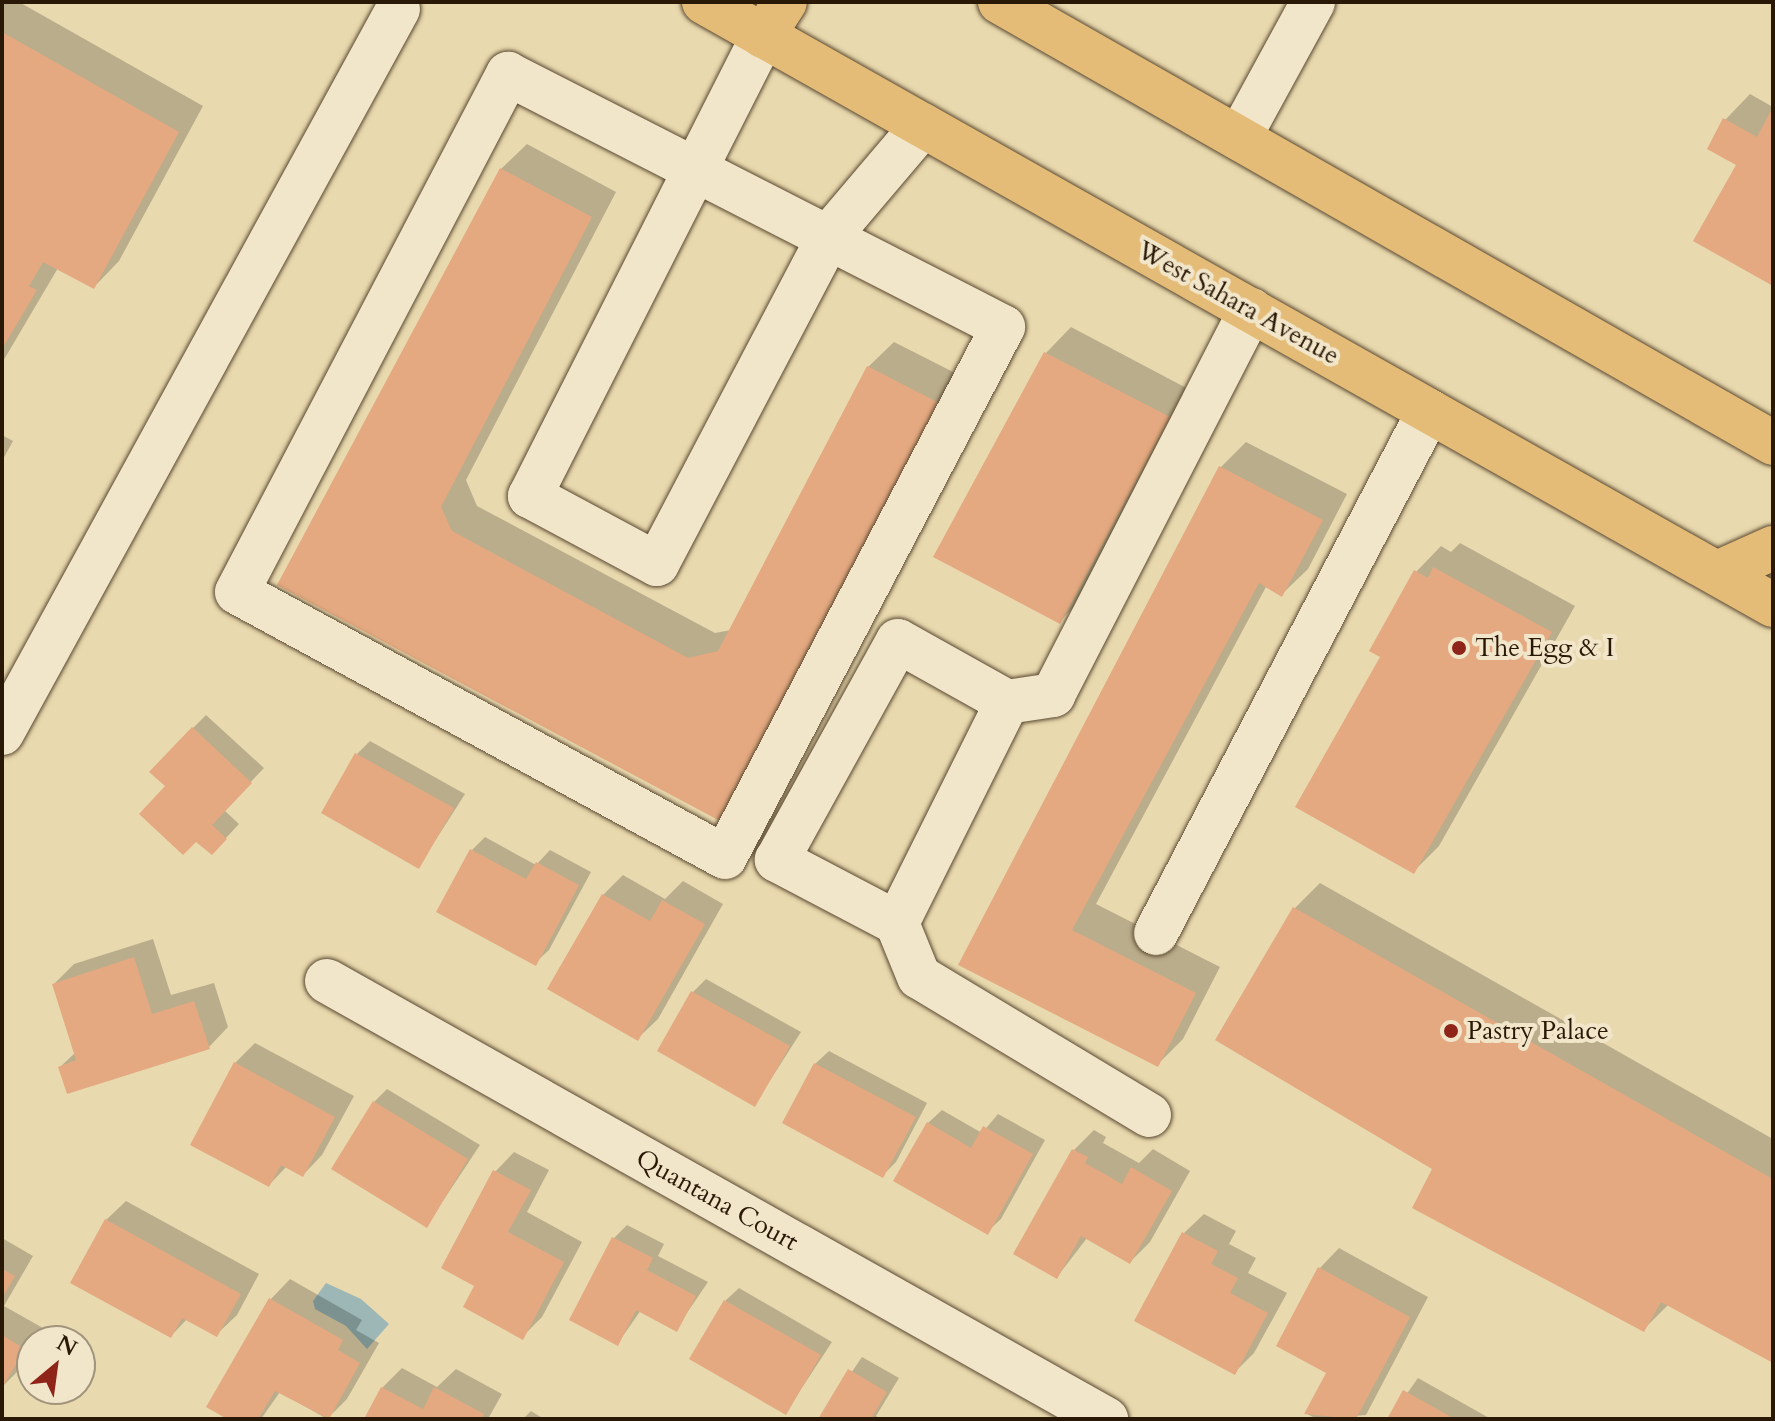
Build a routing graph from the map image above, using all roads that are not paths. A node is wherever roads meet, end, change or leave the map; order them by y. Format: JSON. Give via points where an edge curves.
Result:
{"nodes":[{"id":1,"x":704,"y":2,"type":"edge"},
{"id":2,"x":1000,"y":2,"type":"edge"},
{"id":3,"x":1313,"y":2,"type":"edge"},
{"id":4,"x":395,"y":4,"type":"edge"},
{"id":5,"x":774,"y":19,"type":"edge"},
{"id":6,"x":923,"y":125,"type":"junction"},
{"id":7,"x":1239,"y":138,"type":"junction"},
{"id":8,"x":694,"y":169,"type":"junction"},
{"id":9,"x":829,"y":236,"type":"junction"},
{"id":10,"x":1251,"y":310,"type":"junction"},
{"id":11,"x":1429,"y":411,"type":"junction"},
{"id":12,"x":1773,"y":443,"type":"edge"},
{"id":13,"x":1773,"y":548,"type":"edge"},
{"id":14,"x":1717,"y":573,"type":"junction"},
{"id":15,"x":1773,"y":605,"type":"edge"},
{"id":16,"x":1007,"y":702,"type":"junction"},
{"id":17,"x":2,"y":733,"type":"edge"},
{"id":18,"x":897,"y":923,"type":"junction"},
{"id":19,"x":1156,"y":933,"type":"dead end"},
{"id":20,"x":327,"y":981,"type":"dead end"},
{"id":21,"x":1149,"y":1115,"type":"dead end"},
{"id":22,"x":1051,"y":1406,"type":"edge"},
{"id":23,"x":1106,"y":1419,"type":"edge"}],
"edges":[{"from":1,"to":5,"type":"main road","name":"West Sahara Avenue"},
{"from":2,"to":7,"type":"main road"},
{"from":3,"to":7,"type":"street"},
{"from":4,"to":17,"type":"street"},
{"from":5,"to":6,"type":"main road","name":"West Sahara Avenue"},
{"from":5,"to":8,"type":"street"},
{"from":6,"to":9,"type":"street"},
{"from":6,"to":10,"type":"main road","name":"West Sahara Avenue"},
{"from":7,"to":12,"type":"main road"},
{"from":8,"to":9,"type":"street"},
{"from":8,"to":9,"type":"street","via":[[530,496],[657,564]]},
{"from":8,"to":9,"type":"street","via":[[508,74],[237,592],[725,857],[1003,327]]},
{"from":10,"to":11,"type":"main road","name":"West Sahara Avenue"},
{"from":10,"to":16,"type":"street","via":[[1053,695]]},
{"from":11,"to":14,"type":"main road","name":"West Sahara Avenue"},
{"from":11,"to":19,"type":"street"},
{"from":13,"to":14,"type":"main road"},
{"from":14,"to":15,"type":"main road","name":"West Sahara Avenue"},
{"from":16,"to":18,"type":"street"},
{"from":16,"to":18,"type":"street","via":[[898,641],[777,860]]},
{"from":18,"to":21,"type":"street","via":[[919,977]]},
{"from":20,"to":22,"type":"street","name":"Quantana Court"},
{"from":22,"to":23,"type":"street","name":"Quantana Court"}]}
